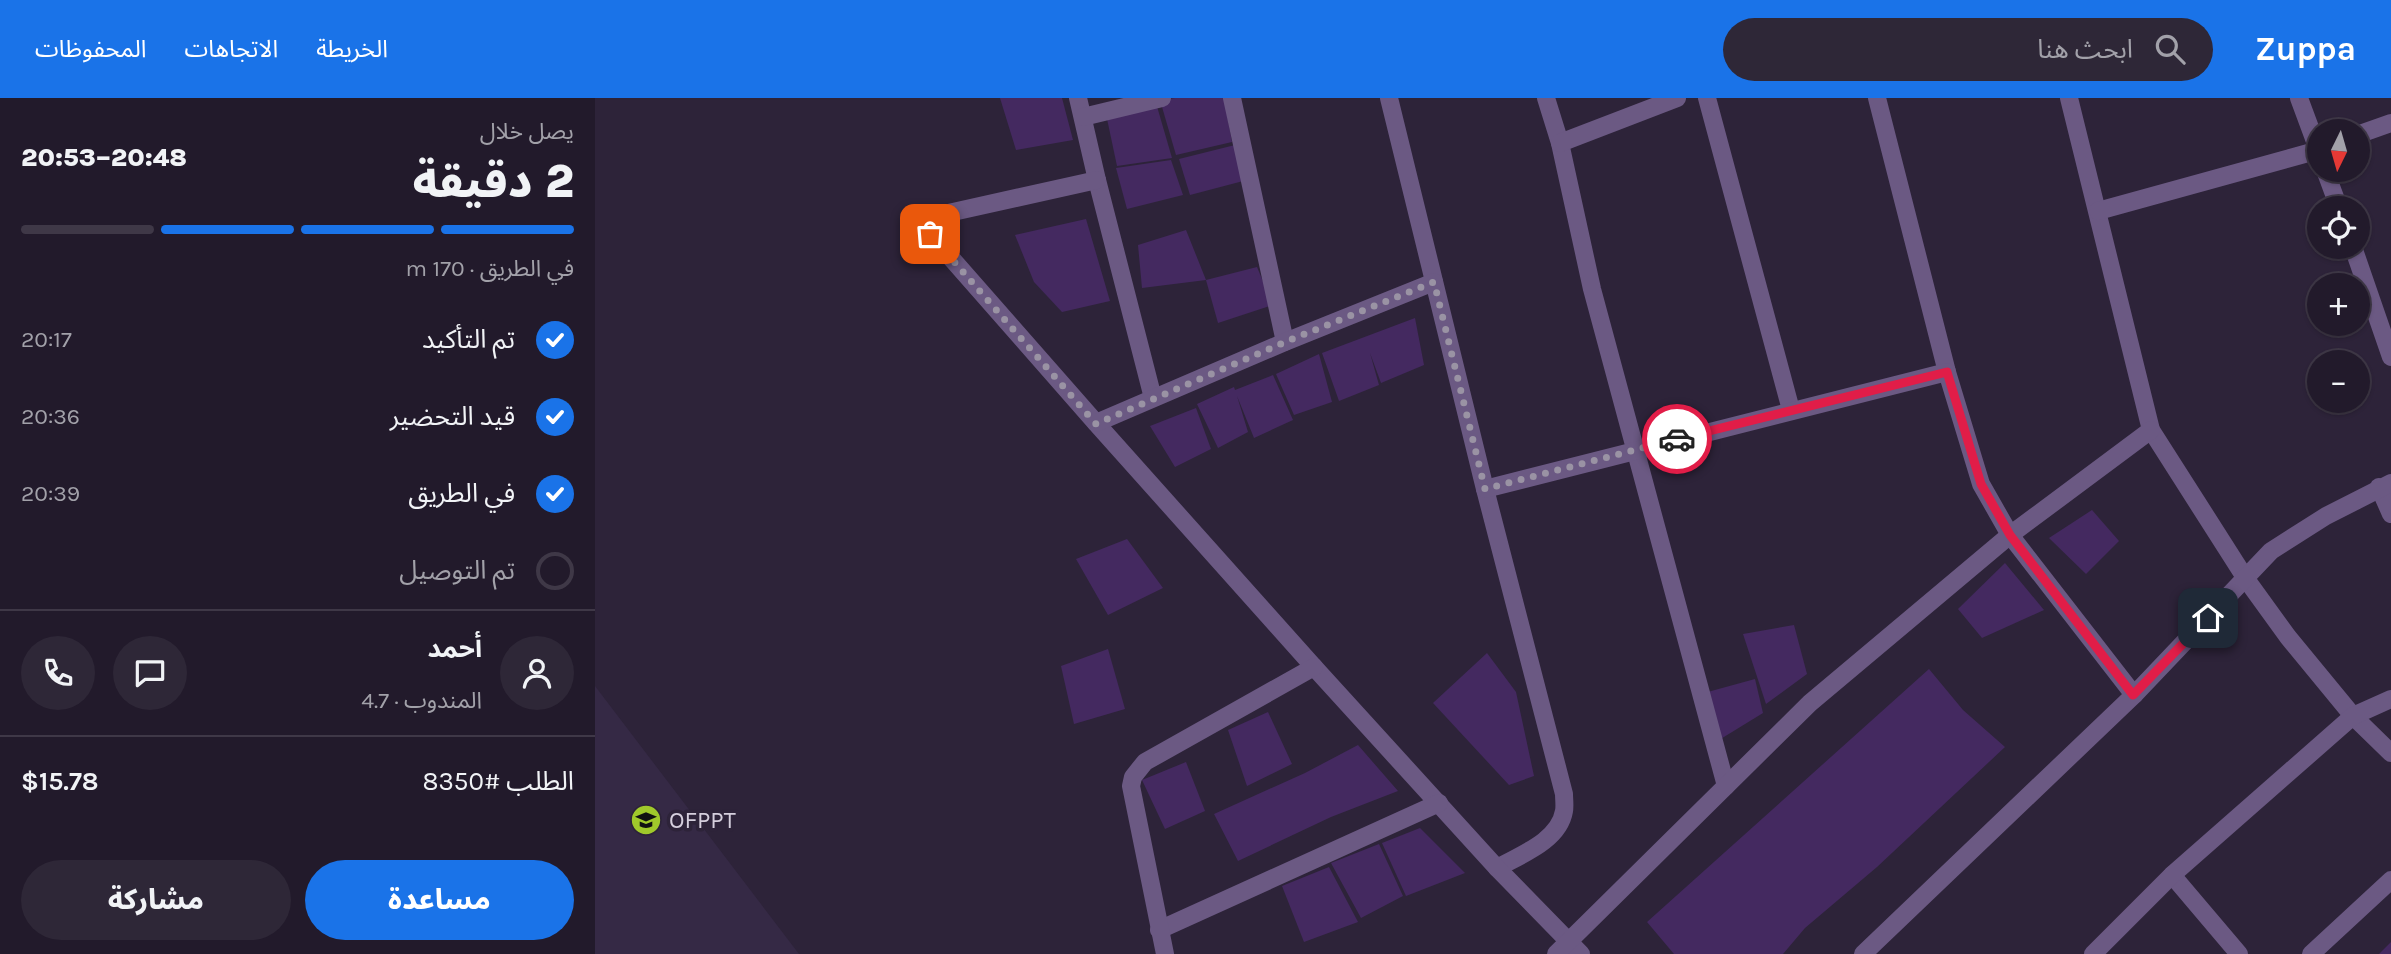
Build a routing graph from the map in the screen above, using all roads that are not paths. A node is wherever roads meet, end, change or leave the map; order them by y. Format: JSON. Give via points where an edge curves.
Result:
{"nodes":[{"id":1,"x":1078,"y":98,"type":"edge"},
{"id":2,"x":1162,"y":98,"type":"edge"},
{"id":3,"x":1232,"y":98,"type":"edge"},
{"id":4,"x":1389,"y":98,"type":"edge"},
{"id":5,"x":1546,"y":98,"type":"edge"},
{"id":6,"x":1678,"y":98,"type":"edge"},
{"id":7,"x":1707,"y":98,"type":"edge"},
{"id":8,"x":1877,"y":98,"type":"edge"},
{"id":9,"x":2069,"y":98,"type":"edge"},
{"id":10,"x":2299,"y":98,"type":"edge"},
{"id":11,"x":1083,"y":117,"type":"junction"},
{"id":12,"x":2307,"y":119,"type":"edge"},
{"id":13,"x":2391,"y":123,"type":"edge"},
{"id":14,"x":2370,"y":130,"type":"edge"},
{"id":15,"x":1560,"y":143,"type":"junction"},
{"id":16,"x":2307,"y":154,"type":"edge"},
{"id":17,"x":1097,"y":180,"type":"junction"},
{"id":18,"x":2098,"y":211,"type":"junction"},
{"id":19,"x":2357,"y":259,"type":"edge"},
{"id":20,"x":1434,"y":282,"type":"junction"},
{"id":21,"x":1285,"y":342,"type":"junction"},
{"id":22,"x":2391,"y":357,"type":"edge"},
{"id":23,"x":1947,"y":372,"type":"junction"},
{"id":24,"x":1153,"y":398,"type":"junction"},
{"id":25,"x":1791,"y":410,"type":"junction"},
{"id":26,"x":1096,"y":424,"type":"junction"},
{"id":27,"x":2151,"y":430,"type":"junction"},
{"id":28,"x":1636,"y":450,"type":"junction"},
{"id":29,"x":2385,"y":485,"type":"edge"},
{"id":30,"x":1485,"y":489,"type":"junction"},
{"id":31,"x":2391,"y":514,"type":"edge"},
{"id":32,"x":2010,"y":535,"type":"junction"},
{"id":33,"x":2246,"y":579,"type":"junction"},
{"id":34,"x":1314,"y":667,"type":"junction"},
{"id":35,"x":2133,"y":695,"type":"junction"},
{"id":36,"x":2391,"y":699,"type":"edge"},
{"id":37,"x":2353,"y":716,"type":"junction"},
{"id":38,"x":2391,"y":753,"type":"edge"},
{"id":39,"x":1726,"y":786,"type":"junction"},
{"id":40,"x":1439,"y":803,"type":"junction"},
{"id":41,"x":1497,"y":868,"type":"junction"},
{"id":42,"x":2172,"y":875,"type":"junction"},
{"id":43,"x":2391,"y":880,"type":"edge"},
{"id":44,"x":1159,"y":930,"type":"junction"},
{"id":45,"x":1562,"y":948,"type":"edge"},
{"id":46,"x":1165,"y":954,"type":"edge"},
{"id":47,"x":1581,"y":954,"type":"edge"},
{"id":48,"x":1863,"y":954,"type":"edge"},
{"id":49,"x":2093,"y":954,"type":"edge"},
{"id":50,"x":2239,"y":954,"type":"edge"},
{"id":51,"x":2311,"y":954,"type":"edge"}],
"edges":[{"from":1,"to":11,"type":"street"},
{"from":2,"to":11,"type":"street"},
{"from":3,"to":21,"type":"street"},
{"from":4,"to":20,"type":"street"},
{"from":5,"to":15,"type":"street"},
{"from":6,"to":15,"type":"street"},
{"from":7,"to":25,"type":"street"},
{"from":8,"to":23,"type":"street"},
{"from":9,"to":18,"type":"street"},
{"from":10,"to":12,"type":"street"},
{"from":11,"to":17,"type":"street"},
{"from":13,"to":14,"type":"street"},
{"from":15,"to":28,"type":"street","via":[[1592,289]]},
{"from":16,"to":18,"type":"street"},
{"from":17,"to":24,"type":"street"},
{"from":17,"to":26,"type":"street","via":[[944,213],[935,216],[929,228]]},
{"from":18,"to":27,"type":"street"},
{"from":19,"to":22,"type":"street"},
{"from":20,"to":21,"type":"street"},
{"from":20,"to":30,"type":"street"},
{"from":21,"to":24,"type":"street"},
{"from":23,"to":25,"type":"street"},
{"from":23,"to":32,"type":"street","via":[[1981,484]]},
{"from":24,"to":26,"type":"street"},
{"from":25,"to":28,"type":"street"},
{"from":26,"to":34,"type":"street"},
{"from":27,"to":32,"type":"street"},
{"from":27,"to":33,"type":"street"},
{"from":28,"to":30,"type":"street"},
{"from":28,"to":39,"type":"street"},
{"from":29,"to":31,"type":"street"},
{"from":29,"to":33,"type":"street","via":[[2271,551]]},
{"from":30,"to":41,"type":"street","via":[[1564,794],[1564,811],[1557,827],[1542,842]]},
{"from":32,"to":35,"type":"street"},
{"from":32,"to":39,"type":"street","via":[[1810,703]]},
{"from":33,"to":35,"type":"street"},
{"from":33,"to":37,"type":"street"},
{"from":34,"to":40,"type":"street"},
{"from":34,"to":44,"type":"street","via":[[1145,762],[1133,776],[1131,786]]},
{"from":35,"to":48,"type":"street"},
{"from":36,"to":37,"type":"street"},
{"from":37,"to":38,"type":"street"},
{"from":37,"to":42,"type":"street"},
{"from":39,"to":45,"type":"street"},
{"from":40,"to":41,"type":"street"},
{"from":40,"to":44,"type":"street"},
{"from":41,"to":45,"type":"street"},
{"from":42,"to":49,"type":"street"},
{"from":42,"to":50,"type":"street"},
{"from":43,"to":51,"type":"street"},
{"from":44,"to":46,"type":"street"},
{"from":45,"to":47,"type":"street"}]}
